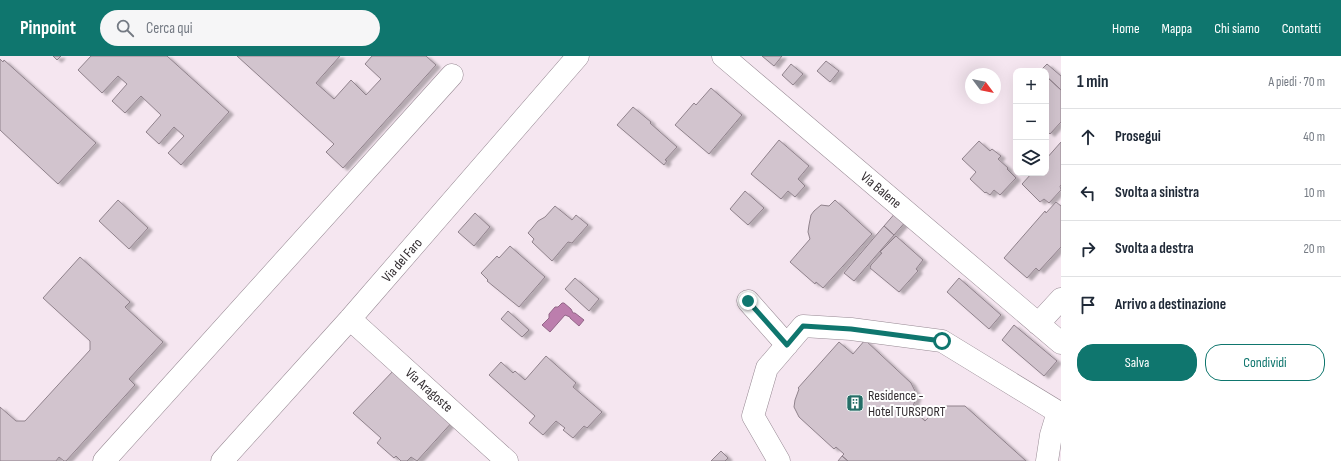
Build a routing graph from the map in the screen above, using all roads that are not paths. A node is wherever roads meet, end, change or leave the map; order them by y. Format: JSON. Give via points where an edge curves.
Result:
{"nodes":[{"id":1,"x":578,"y":56,"type":"edge"},
{"id":2,"x":723,"y":56,"type":"edge"},
{"id":3,"x":452,"y":75,"type":"dead end"},
{"id":4,"x":1061,"y":299,"type":"edge"},
{"id":5,"x":748,"y":301,"type":"dead end"},
{"id":6,"x":350,"y":319,"type":"junction"},
{"id":7,"x":1038,"y":324,"type":"junction"},
{"id":8,"x":1061,"y":343,"type":"edge"},
{"id":9,"x":787,"y":345,"type":"junction"},
{"id":10,"x":104,"y":461,"type":"edge"},
{"id":11,"x":222,"y":461,"type":"edge"},
{"id":12,"x":507,"y":461,"type":"edge"},
{"id":13,"x":779,"y":461,"type":"edge"},
{"id":14,"x":1047,"y":461,"type":"edge"}],
"edges":[{"from":1,"to":6,"type":"street","name":"Via del Faro"},
{"from":2,"to":7,"type":"street","name":"Via Balene"},
{"from":3,"to":10,"type":"street"},
{"from":4,"to":7,"type":"street"},
{"from":5,"to":9,"type":"street"},
{"from":6,"to":11,"type":"street","name":"Via del Faro"},
{"from":6,"to":12,"type":"street","name":"Via Aragoste"},
{"from":7,"to":8,"type":"street","name":"Via Balene"},
{"from":9,"to":13,"type":"street","via":[[767,368],[753,416]]},
{"from":9,"to":14,"type":"street","via":[[803,326],[851,329],[942,341],[1058,412],[1051,434]]}]}
